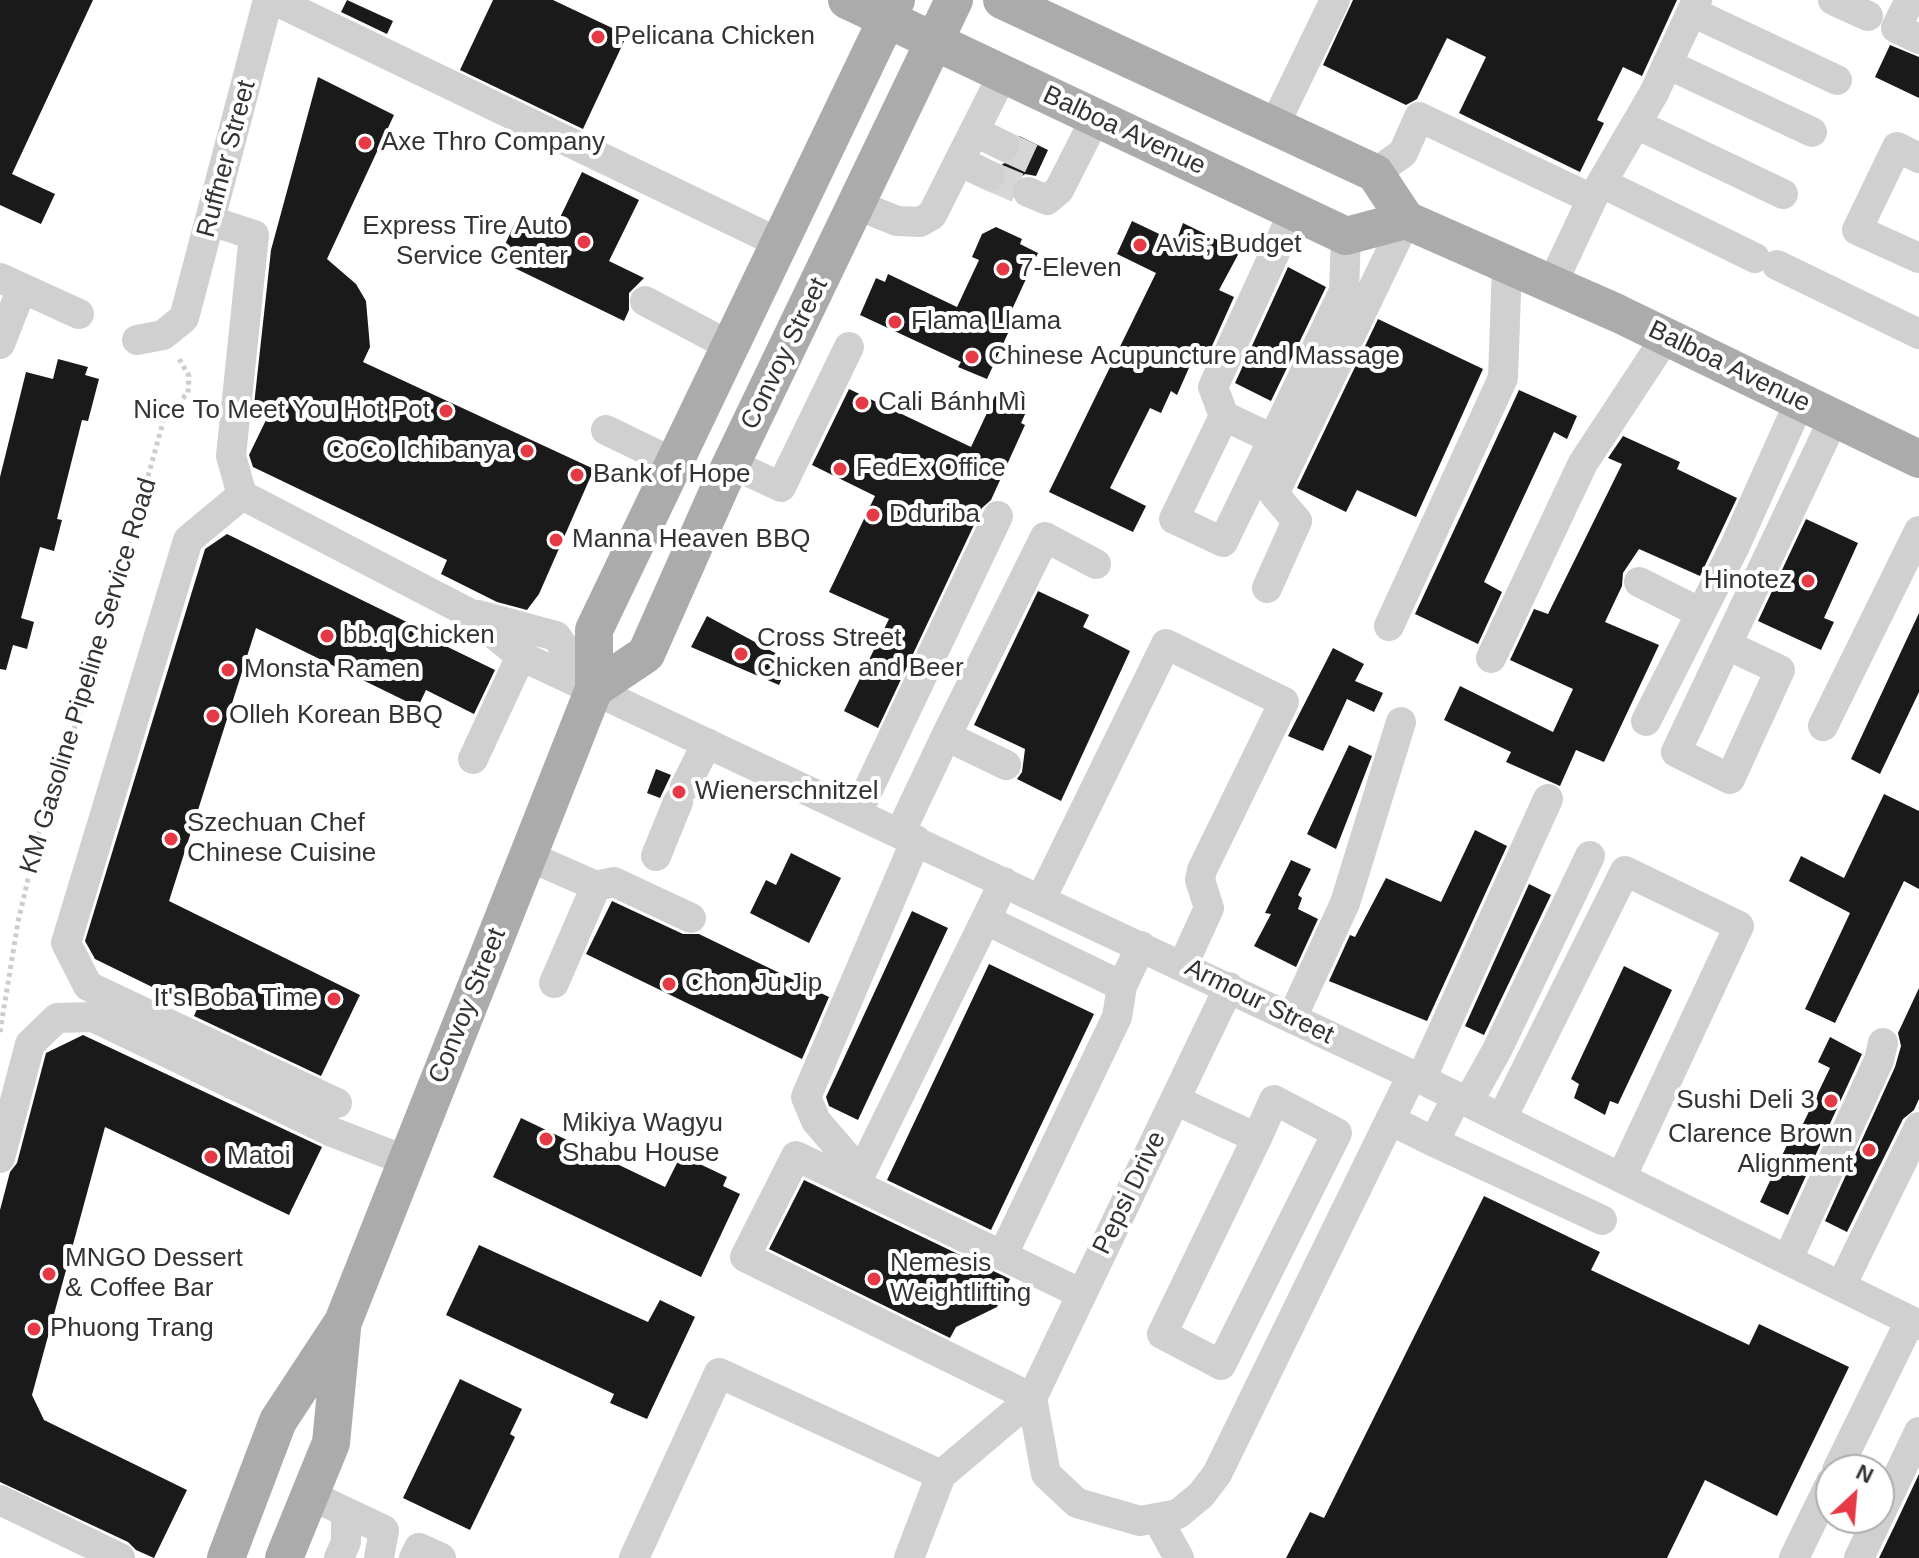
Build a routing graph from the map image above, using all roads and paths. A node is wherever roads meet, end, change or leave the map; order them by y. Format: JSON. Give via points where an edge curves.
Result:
{"nodes":[{"id":1,"x":268,"y":0,"type":"edge"},
{"id":2,"x":274,"y":0,"type":"edge"},
{"id":3,"x":847,"y":0,"type":"edge"},
{"id":4,"x":954,"y":0,"type":"edge"},
{"id":5,"x":1002,"y":0,"type":"edge"},
{"id":6,"x":1335,"y":0,"type":"edge"},
{"id":7,"x":1833,"y":0,"type":"edge"},
{"id":8,"x":1910,"y":0,"type":"edge"},
{"id":9,"x":1695,"y":6,"type":"edge"},
{"id":10,"x":891,"y":10,"type":"edge"},
{"id":11,"x":1868,"y":16,"type":"dead end"},
{"id":12,"x":1919,"y":39,"type":"edge"},
{"id":13,"x":935,"y":43,"type":"junction"},
{"id":14,"x":1667,"y":64,"type":"junction"},
{"id":15,"x":1003,"y":74,"type":"junction"},
{"id":16,"x":1837,"y":80,"type":"dead end"},
{"id":17,"x":1096,"y":117,"type":"junction"},
{"id":18,"x":1636,"y":124,"type":"junction"},
{"id":19,"x":1274,"y":126,"type":"junction"},
{"id":20,"x":976,"y":132,"type":"junction"},
{"id":21,"x":1812,"y":132,"type":"dead end"},
{"id":22,"x":1004,"y":146,"type":"tunnel mouth"},
{"id":23,"x":1919,"y":158,"type":"edge"},
{"id":24,"x":961,"y":162,"type":"junction"},
{"id":25,"x":1375,"y":173,"type":"junction"},
{"id":26,"x":990,"y":176,"type":"tunnel mouth"},
{"id":27,"x":1597,"y":191,"type":"junction"},
{"id":28,"x":1028,"y":192,"type":"dead end"},
{"id":29,"x":1783,"y":194,"type":"dead end"},
{"id":30,"x":857,"y":205,"type":"junction"},
{"id":31,"x":1294,"y":211,"type":"junction"},
{"id":32,"x":1406,"y":220,"type":"junction"},
{"id":33,"x":211,"y":221,"type":"junction"},
{"id":34,"x":1346,"y":236,"type":"junction"},
{"id":35,"x":779,"y":243,"type":"junction"},
{"id":36,"x":1919,"y":258,"type":"edge"},
{"id":37,"x":1507,"y":265,"type":"junction"},
{"id":38,"x":11,"y":283,"type":"edge"},
{"id":39,"x":1552,"y":284,"type":"junction"},
{"id":40,"x":645,"y":301,"type":"dead end"},
{"id":41,"x":79,"y":314,"type":"dead end"},
{"id":42,"x":161,"y":331,"type":"joint"},
{"id":43,"x":1919,"y":334,"type":"edge"},
{"id":44,"x":1666,"y":337,"type":"junction"},
{"id":45,"x":0,"y":344,"type":"edge"},
{"id":46,"x":730,"y":346,"type":"junction"},
{"id":47,"x":849,"y":347,"type":"dead end"},
{"id":48,"x":1800,"y":401,"type":"junction"},
{"id":49,"x":1224,"y":416,"type":"junction"},
{"id":50,"x":1834,"y":418,"type":"junction"},
{"id":51,"x":606,"y":430,"type":"dead end"},
{"id":52,"x":1273,"y":439,"type":"junction"},
{"id":53,"x":1919,"y":459,"type":"edge"},
{"id":54,"x":674,"y":463,"type":"junction"},
{"id":55,"x":732,"y":464,"type":"junction"},
{"id":56,"x":242,"y":495,"type":"junction"},
{"id":57,"x":998,"y":516,"type":"dead end"},
{"id":58,"x":1919,"y":531,"type":"edge"},
{"id":59,"x":1096,"y":564,"type":"dead end"},
{"id":60,"x":1639,"y":582,"type":"dead end"},
{"id":61,"x":1267,"y":588,"type":"dead end"},
{"id":62,"x":467,"y":612,"type":"junction"},
{"id":63,"x":1701,"y":613,"type":"junction"},
{"id":64,"x":1389,"y":626,"type":"dead end"},
{"id":65,"x":1727,"y":645,"type":"dead end"},
{"id":66,"x":521,"y":656,"type":"junction"},
{"id":67,"x":1491,"y":658,"type":"dead end"},
{"id":68,"x":594,"y":689,"type":"junction"},
{"id":69,"x":1646,"y":721,"type":"dead end"},
{"id":70,"x":1401,"y":722,"type":"dead end"},
{"id":71,"x":1823,"y":726,"type":"dead end"},
{"id":72,"x":946,"y":736,"type":"junction"},
{"id":73,"x":707,"y":743,"type":"junction"},
{"id":74,"x":473,"y":759,"type":"dead end"},
{"id":75,"x":1006,"y":765,"type":"dead end"},
{"id":76,"x":1548,"y":799,"type":"dead end"},
{"id":77,"x":857,"y":813,"type":"junction"},
{"id":78,"x":908,"y":837,"type":"junction"},
{"id":79,"x":528,"y":856,"type":"junction"},
{"id":80,"x":656,"y":856,"type":"dead end"},
{"id":81,"x":1590,"y":856,"type":"dead end"},
{"id":82,"x":1004,"y":882,"type":"junction"},
{"id":83,"x":596,"y":886,"type":"junction"},
{"id":84,"x":1041,"y":899,"type":"junction"},
{"id":85,"x":691,"y":918,"type":"dead end"},
{"id":86,"x":986,"y":920,"type":"junction"},
{"id":87,"x":1141,"y":946,"type":"junction"},
{"id":88,"x":78,"y":965,"type":"junction"},
{"id":89,"x":1183,"y":965,"type":"junction"},
{"id":90,"x":554,"y":983,"type":"dead end"},
{"id":91,"x":1122,"y":986,"type":"junction"},
{"id":92,"x":1229,"y":987,"type":"junction"},
{"id":93,"x":57,"y":1018,"type":"junction"},
{"id":94,"x":1292,"y":1018,"type":"junction"},
{"id":95,"x":0,"y":1032,"type":"edge"},
{"id":96,"x":1883,"y":1043,"type":"dead end"},
{"id":97,"x":1416,"y":1077,"type":"junction"},
{"id":98,"x":1175,"y":1100,"type":"junction"},
{"id":99,"x":1463,"y":1100,"type":"junction"},
{"id":100,"x":337,"y":1103,"type":"dead end"},
{"id":101,"x":1502,"y":1118,"type":"junction"},
{"id":102,"x":1390,"y":1120,"type":"junction"},
{"id":103,"x":1919,"y":1127,"type":"edge"},
{"id":104,"x":1257,"y":1138,"type":"junction"},
{"id":105,"x":1434,"y":1142,"type":"junction"},
{"id":106,"x":0,"y":1158,"type":"edge"},
{"id":107,"x":407,"y":1161,"type":"junction"},
{"id":108,"x":861,"y":1173,"type":"junction"},
{"id":109,"x":1622,"y":1176,"type":"junction"},
{"id":110,"x":1602,"y":1220,"type":"dead end"},
{"id":111,"x":1008,"y":1244,"type":"junction"},
{"id":112,"x":1788,"y":1259,"type":"junction"},
{"id":113,"x":1841,"y":1286,"type":"junction"},
{"id":114,"x":1085,"y":1288,"type":"junction"},
{"id":115,"x":343,"y":1322,"type":"junction"},
{"id":116,"x":1914,"y":1323,"type":"edge"},
{"id":117,"x":1032,"y":1398,"type":"junction"},
{"id":118,"x":1919,"y":1432,"type":"edge"},
{"id":119,"x":1845,"y":1454,"type":"edge"},
{"id":120,"x":941,"y":1475,"type":"junction"},
{"id":121,"x":1895,"y":1482,"type":"edge"},
{"id":122,"x":310,"y":1495,"type":"junction"},
{"id":123,"x":0,"y":1500,"type":"edge"},
{"id":124,"x":346,"y":1512,"type":"junction"},
{"id":125,"x":1815,"y":1515,"type":"edge"},
{"id":126,"x":1157,"y":1518,"type":"junction"},
{"id":127,"x":1870,"y":1534,"type":"edge"},
{"id":128,"x":120,"y":1558,"type":"edge"},
{"id":129,"x":226,"y":1558,"type":"edge"},
{"id":130,"x":284,"y":1558,"type":"edge"},
{"id":131,"x":339,"y":1558,"type":"edge"},
{"id":132,"x":379,"y":1558,"type":"edge"},
{"id":133,"x":414,"y":1558,"type":"edge"},
{"id":134,"x":441,"y":1558,"type":"edge"},
{"id":135,"x":634,"y":1558,"type":"edge"},
{"id":136,"x":909,"y":1558,"type":"edge"},
{"id":137,"x":1179,"y":1558,"type":"edge"},
{"id":138,"x":1794,"y":1558,"type":"edge"},
{"id":139,"x":1859,"y":1558,"type":"edge"}],
"edges":[{"from":1,"to":33,"type":"street","name":"Ruffner Street"},
{"from":2,"to":35,"type":"street"},
{"from":3,"to":10,"type":"main road","name":"Balboa Avenue"},
{"from":4,"to":13,"type":"main road","name":"Convoy Street"},
{"from":5,"to":19,"type":"main road"},
{"from":6,"to":19,"type":"street"},
{"from":7,"to":11,"type":"street"},
{"from":8,"to":12,"type":"street","via":[[1896,28]]},
{"from":9,"to":14,"type":"street"},
{"from":9,"to":16,"type":"street"},
{"from":10,"to":13,"type":"main road","name":"Balboa Avenue"},
{"from":10,"to":35,"type":"main road","name":"Convoy Street"},
{"from":13,"to":15,"type":"main road","name":"Balboa Avenue"},
{"from":13,"to":30,"type":"main road","name":"Convoy Street"},
{"from":14,"to":18,"type":"street"},
{"from":14,"to":21,"type":"street"},
{"from":15,"to":17,"type":"main road","name":"Balboa Avenue"},
{"from":15,"to":20,"type":"street"},
{"from":17,"to":28,"type":"street","via":[[1055,168],[1047,200]]},
{"from":17,"to":31,"type":"main road","name":"Balboa Avenue"},
{"from":18,"to":27,"type":"street"},
{"from":18,"to":29,"type":"street"},
{"from":19,"to":25,"type":"main road"},
{"from":20,"to":22,"type":"street"},
{"from":20,"to":24,"type":"street"},
{"from":23,"to":36,"type":"street","via":[[1897,147],[1857,230]]},
{"from":24,"to":26,"type":"street"},
{"from":24,"to":30,"type":"street","via":[[932,215],[920,222],[897,221]]},
{"from":25,"to":27,"type":"street","via":[[1403,153],[1419,117]]},
{"from":25,"to":32,"type":"main road"},
{"from":27,"to":39,"type":"street"},
{"from":27,"to":43,"type":"street"},
{"from":30,"to":55,"type":"main road","name":"Convoy Street"},
{"from":31,"to":34,"type":"main road","name":"Balboa Avenue"},
{"from":31,"to":49,"type":"street","via":[[1213,387]]},
{"from":32,"to":34,"type":"main road"},
{"from":32,"to":37,"type":"main road","name":"Balboa Avenue"},
{"from":32,"to":61,"type":"street","via":[[1274,494],[1297,521]]},
{"from":33,"to":42,"type":"street","name":"Ruffner Street"},
{"from":33,"to":56,"type":"street","via":[[254,235],[231,456]]},
{"from":34,"to":52,"type":"street","via":[[1344,291]]},
{"from":35,"to":46,"type":"main road","name":"Convoy Street"},
{"from":37,"to":39,"type":"main road","name":"Balboa Avenue"},
{"from":37,"to":64,"type":"street","via":[[1503,378]]},
{"from":38,"to":41,"type":"street"},
{"from":38,"to":45,"type":"street"},
{"from":39,"to":44,"type":"main road","name":"Balboa Avenue"},
{"from":40,"to":46,"type":"street"},
{"from":42,"to":95,"type":"path","name":"KM Gasoline Pipeline Service Road","via":[[189,376],[188,393],[165,415],[95,668],[39,832]]},
{"from":44,"to":48,"type":"main road","name":"Balboa Avenue"},
{"from":44,"to":67,"type":"street","via":[[1583,463]]},
{"from":46,"to":54,"type":"main road","name":"Convoy Street"},
{"from":47,"to":55,"type":"street","via":[[781,487]]},
{"from":48,"to":50,"type":"main road","name":"Balboa Avenue"},
{"from":48,"to":63,"type":"street"},
{"from":49,"to":52,"type":"street"},
{"from":49,"to":52,"type":"street","via":[[1174,519],[1223,542]]},
{"from":50,"to":53,"type":"main road","name":"Balboa Avenue"},
{"from":50,"to":65,"type":"street"},
{"from":51,"to":54,"type":"street"},
{"from":54,"to":68,"type":"main road","name":"Convoy Street","via":[[594,630]]},
{"from":55,"to":68,"type":"main road","name":"Convoy Street","via":[[646,654]]},
{"from":56,"to":62,"type":"street"},
{"from":56,"to":88,"type":"street","via":[[188,540],[66,943]]},
{"from":57,"to":77,"type":"street"},
{"from":58,"to":71,"type":"street"},
{"from":59,"to":72,"type":"street","via":[[1045,537]]},
{"from":60,"to":63,"type":"street"},
{"from":62,"to":66,"type":"street","name":"Armour Street"},
{"from":62,"to":68,"type":"street","via":[[556,636]]},
{"from":63,"to":69,"type":"street"},
{"from":66,"to":68,"type":"street","name":"Armour Street"},
{"from":66,"to":74,"type":"street"},
{"from":68,"to":73,"type":"street","name":"Armour Street"},
{"from":68,"to":79,"type":"main road","name":"Convoy Street"},
{"from":70,"to":94,"type":"street","via":[[1345,903]]},
{"from":72,"to":75,"type":"street"},
{"from":72,"to":78,"type":"street"},
{"from":73,"to":77,"type":"street","name":"Armour Street"},
{"from":73,"to":80,"type":"street"},
{"from":76,"to":97,"type":"street"},
{"from":77,"to":78,"type":"street","name":"Armour Street"},
{"from":78,"to":82,"type":"street","name":"Armour Street"},
{"from":78,"to":108,"type":"street","via":[[806,1097],[816,1121]]},
{"from":79,"to":83,"type":"street"},
{"from":79,"to":107,"type":"main road","name":"Convoy Street"},
{"from":81,"to":99,"type":"street","via":[[1497,1050]]},
{"from":82,"to":84,"type":"street","name":"Armour Street"},
{"from":82,"to":86,"type":"street"},
{"from":83,"to":85,"type":"street","via":[[614,882]]},
{"from":83,"to":90,"type":"street"},
{"from":84,"to":87,"type":"street","name":"Armour Street"},
{"from":84,"to":89,"type":"street","via":[[1166,644],[1284,702],[1202,870],[1209,908]]},
{"from":86,"to":91,"type":"street"},
{"from":86,"to":108,"type":"street"},
{"from":87,"to":89,"type":"street","name":"Armour Street"},
{"from":87,"to":91,"type":"street"},
{"from":88,"to":93,"type":"street"},
{"from":88,"to":100,"type":"street","via":[[88,986]]},
{"from":89,"to":92,"type":"street","name":"Armour Street"},
{"from":91,"to":111,"type":"street","via":[[1117,1017]]},
{"from":92,"to":94,"type":"street","name":"Armour Street"},
{"from":92,"to":98,"type":"street","name":"Pepsi Drive"},
{"from":93,"to":106,"type":"street","via":[[30,1044]]},
{"from":93,"to":107,"type":"street","via":[[93,1017],[332,1132]]},
{"from":94,"to":97,"type":"street","name":"Armour Street"},
{"from":96,"to":112,"type":"street"},
{"from":97,"to":99,"type":"street","name":"Armour Street"},
{"from":97,"to":102,"type":"street"},
{"from":98,"to":104,"type":"street"},
{"from":98,"to":114,"type":"street","name":"Pepsi Drive"},
{"from":99,"to":101,"type":"street","name":"Armour Street"},
{"from":99,"to":105,"type":"street"},
{"from":101,"to":109,"type":"street","name":"Armour Street"},
{"from":101,"to":109,"type":"street","via":[[1625,871],[1739,926]]},
{"from":102,"to":105,"type":"street"},
{"from":102,"to":126,"type":"street","via":[[1217,1474],[1178,1514]]},
{"from":103,"to":113,"type":"street"},
{"from":104,"to":104,"type":"street","via":[[1274,1100],[1337,1133],[1221,1365],[1162,1334]]},
{"from":105,"to":110,"type":"street"},
{"from":107,"to":115,"type":"main road","name":"Convoy Street"},
{"from":108,"to":111,"type":"street"},
{"from":109,"to":112,"type":"street","name":"Armour Street"},
{"from":111,"to":114,"type":"street"},
{"from":112,"to":113,"type":"street","name":"Armour Street"},
{"from":113,"to":116,"type":"street","name":"Armour Street"},
{"from":114,"to":117,"type":"street","name":"Pepsi Drive"},
{"from":114,"to":117,"type":"street","via":[[796,1156],[745,1257]]},
{"from":115,"to":122,"type":"main road","name":"Convoy Street","via":[[331,1443]]},
{"from":115,"to":129,"type":"main road","name":"Convoy Street","via":[[278,1421]]},
{"from":116,"to":119,"type":"street"},
{"from":117,"to":120,"type":"street"},
{"from":117,"to":126,"type":"street","via":[[1046,1474],[1077,1503],[1140,1521]]},
{"from":118,"to":121,"type":"street"},
{"from":120,"to":135,"type":"street","via":[[719,1373]]},
{"from":120,"to":136,"type":"street"},
{"from":122,"to":124,"type":"street"},
{"from":122,"to":130,"type":"main road","name":"Convoy Street"},
{"from":123,"to":128,"type":"street"},
{"from":124,"to":131,"type":"street","via":[[346,1542]]},
{"from":124,"to":132,"type":"street","via":[[384,1530]]},
{"from":125,"to":138,"type":"street"},
{"from":126,"to":137,"type":"street"},
{"from":127,"to":139,"type":"street"},
{"from":133,"to":134,"type":"street","via":[[419,1548]]}]}
